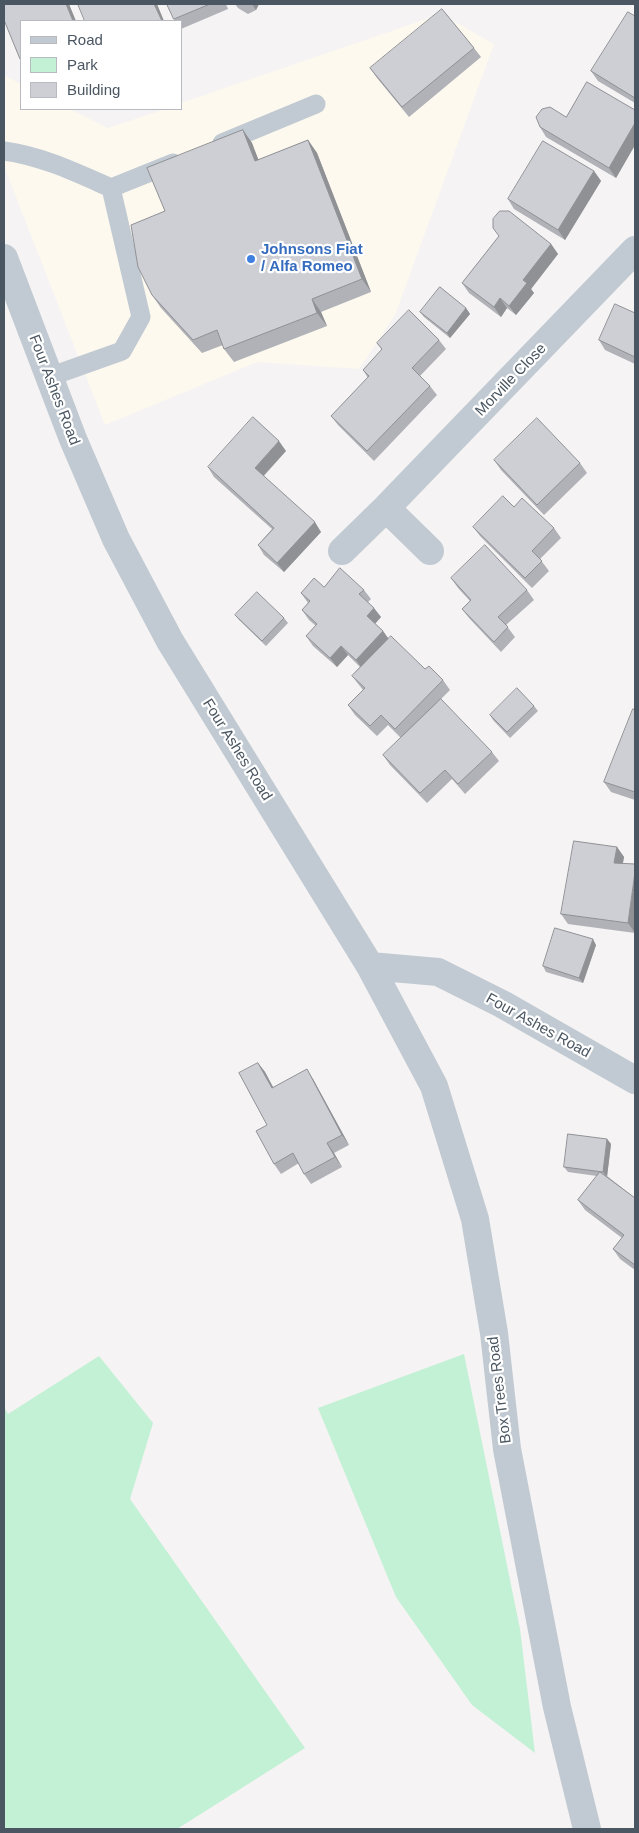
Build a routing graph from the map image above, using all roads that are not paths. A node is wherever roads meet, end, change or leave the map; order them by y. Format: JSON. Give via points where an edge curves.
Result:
{"nodes":[{"id":1,"x":316,"y":104,"type":"dead end"},
{"id":2,"x":209,"y":148,"type":"edge"},
{"id":3,"x":4,"y":151,"type":"edge"},
{"id":4,"x":192,"y":155,"type":"edge"},
{"id":5,"x":111,"y":188,"type":"junction"},
{"id":6,"x":635,"y":250,"type":"edge"},
{"id":7,"x":4,"y":258,"type":"edge"},
{"id":8,"x":10,"y":293,"type":"edge"},
{"id":9,"x":49,"y":377,"type":"junction"},
{"id":10,"x":386,"y":508,"type":"junction"},
{"id":11,"x":342,"y":551,"type":"dead end"},
{"id":12,"x":430,"y":551,"type":"dead end"},
{"id":13,"x":370,"y":966,"type":"junction"},
{"id":14,"x":635,"y":1080,"type":"edge"},
{"id":15,"x":587,"y":1829,"type":"edge"}],
"edges":[{"from":1,"to":2,"type":"lane"},
{"from":3,"to":5,"type":"lane","via":[[25,154]]},
{"from":4,"to":5,"type":"lane"},
{"from":5,"to":9,"type":"lane","via":[[141,317],[122,351]]},
{"from":6,"to":10,"type":"street","name":"Morville Close"},
{"from":7,"to":8,"type":"street","name":"Four Ashes Road"},
{"from":8,"to":9,"type":"street","name":"Four Ashes Road"},
{"from":9,"to":13,"type":"street","name":"Four Ashes Road","via":[[116,539],[170,641]]},
{"from":10,"to":11,"type":"street","name":"Morville Close"},
{"from":10,"to":12,"type":"street"},
{"from":13,"to":14,"type":"street","name":"Four Ashes Road","via":[[438,972],[502,1004]]},
{"from":13,"to":15,"type":"street","name":"Box Trees Road","via":[[434,1086],[475,1219],[494,1333],[507,1449],[557,1707]]}]}
